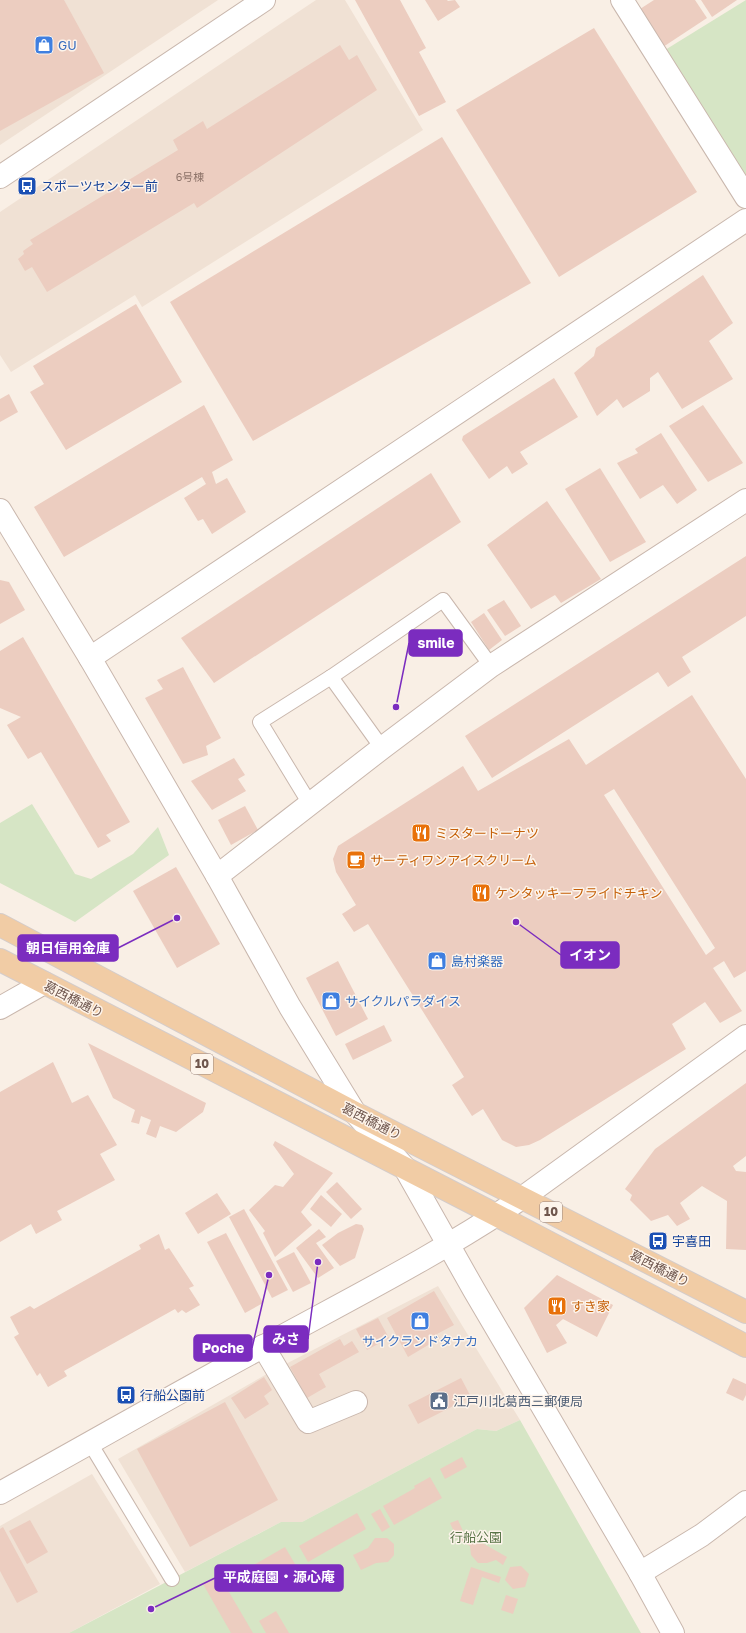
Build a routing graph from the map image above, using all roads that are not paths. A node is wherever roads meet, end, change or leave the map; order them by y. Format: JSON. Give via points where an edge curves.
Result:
{"nodes":[{"id":1,"x":264,"y":0,"type":"edge"},
{"id":2,"x":622,"y":0,"type":"edge"},
{"id":3,"x":0,"y":177,"type":"edge"},
{"id":4,"x":746,"y":197,"type":"edge"},
{"id":5,"x":746,"y":220,"type":"edge"},
{"id":6,"x":746,"y":500,"type":"edge"},
{"id":7,"x":0,"y":510,"type":"edge"},
{"id":8,"x":6,"y":535,"type":"edge"},
{"id":9,"x":90,"y":658,"type":"junction"},
{"id":10,"x":491,"y":666,"type":"junction"},
{"id":11,"x":331,"y":677,"type":"junction"},
{"id":12,"x":382,"y":748,"type":"junction"},
{"id":13,"x":310,"y":804,"type":"junction"},
{"id":14,"x":217,"y":876,"type":"junction"},
{"id":15,"x":0,"y":925,"type":"edge"},
{"id":16,"x":0,"y":960,"type":"edge"},
{"id":17,"x":44,"y":983,"type":"junction"},
{"id":18,"x":0,"y":1008,"type":"edge"},
{"id":19,"x":746,"y":1036,"type":"edge"},
{"id":20,"x":355,"y":1113,"type":"junction"},
{"id":21,"x":405,"y":1168,"type":"junction"},
{"id":22,"x":522,"y":1198,"type":"junction"},
{"id":23,"x":496,"y":1215,"type":"junction"},
{"id":24,"x":448,"y":1243,"type":"junction"},
{"id":25,"x":746,"y":1312,"type":"edge"},
{"id":26,"x":263,"y":1346,"type":"junction"},
{"id":27,"x":746,"y":1346,"type":"edge"},
{"id":28,"x":356,"y":1402,"type":"dead end"},
{"id":29,"x":90,"y":1443,"type":"junction"},
{"id":30,"x":0,"y":1494,"type":"edge"},
{"id":31,"x":746,"y":1502,"type":"edge"},
{"id":32,"x":640,"y":1573,"type":"junction"},
{"id":33,"x":172,"y":1579,"type":"dead end"},
{"id":34,"x":673,"y":1633,"type":"edge"}],
"edges":[{"from":1,"to":3,"type":"street"},
{"from":2,"to":4,"type":"street"},
{"from":5,"to":9,"type":"street"},
{"from":6,"to":10,"type":"street"},
{"from":7,"to":8,"type":"street"},
{"from":8,"to":9,"type":"street"},
{"from":9,"to":14,"type":"street"},
{"from":10,"to":11,"type":"lane","via":[[443,600]]},
{"from":10,"to":12,"type":"street"},
{"from":11,"to":12,"type":"lane"},
{"from":11,"to":13,"type":"lane","via":[[260,722]]},
{"from":12,"to":13,"type":"street"},
{"from":13,"to":14,"type":"street"},
{"from":14,"to":20,"type":"street","via":[[290,1007]]},
{"from":15,"to":20,"type":"main road","name":"葛西橋通り","number":"10"},
{"from":16,"to":17,"type":"main road","name":"葛西橋通り","number":"10"},
{"from":17,"to":18,"type":"street"},
{"from":17,"to":21,"type":"main road","name":"葛西橋通り","number":"10"},
{"from":19,"to":22,"type":"street"},
{"from":20,"to":21,"type":"street"},
{"from":20,"to":22,"type":"main road","name":"葛西橋通り","number":"10"},
{"from":21,"to":23,"type":"main road","name":"葛西橋通り","number":"10"},
{"from":21,"to":24,"type":"street"},
{"from":22,"to":23,"type":"street"},
{"from":22,"to":25,"type":"main road","name":"葛西橋通り","number":"10"},
{"from":23,"to":24,"type":"street"},
{"from":23,"to":27,"type":"main road","name":"葛西橋通り","number":"10"},
{"from":24,"to":26,"type":"street"},
{"from":24,"to":32,"type":"street"},
{"from":26,"to":28,"type":"street","via":[[308,1422]]},
{"from":26,"to":29,"type":"street"},
{"from":29,"to":30,"type":"street"},
{"from":29,"to":33,"type":"lane"},
{"from":31,"to":32,"type":"street","via":[[702,1535]]},
{"from":32,"to":34,"type":"street"}]}
